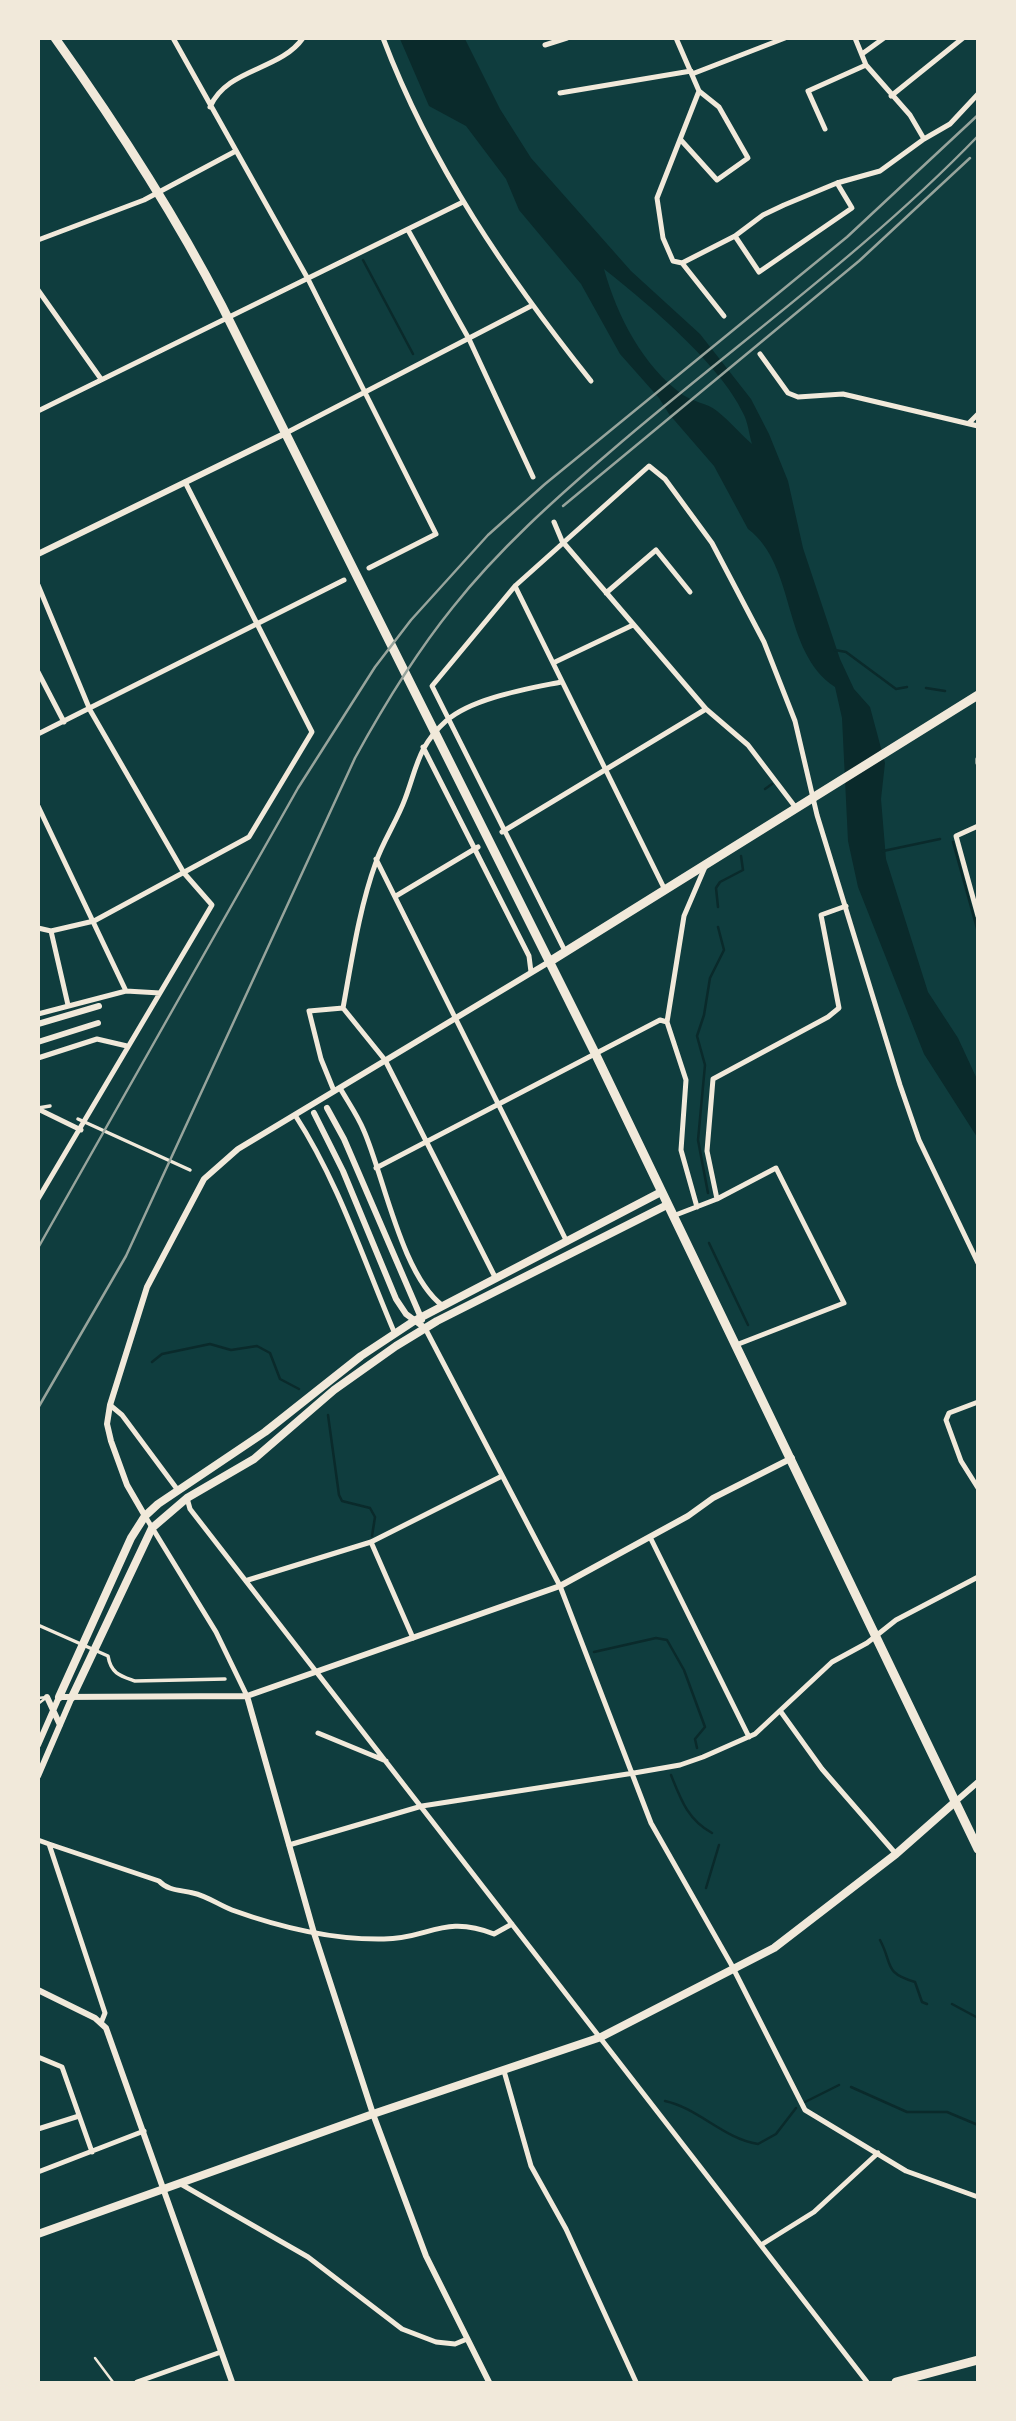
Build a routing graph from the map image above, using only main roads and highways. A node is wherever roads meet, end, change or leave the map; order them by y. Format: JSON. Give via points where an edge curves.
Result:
{"nodes":[{"id":1,"x":55,"y":38,"type":"edge"},
{"id":2,"x":978,"y":695,"type":"edge"},
{"id":3,"x":549,"y":962,"type":"junction"},
{"id":4,"x":661,"y":1192,"type":"junction"},
{"id":5,"x":667,"y":1205,"type":"junction"},
{"id":6,"x":59,"y":1697,"type":"road end"},
{"id":7,"x":72,"y":1697,"type":"road end"},
{"id":8,"x":954,"y":1802,"type":"junction"},
{"id":9,"x":978,"y":1849,"type":"edge"},
{"id":10,"x":38,"y":2234,"type":"edge"},
{"id":11,"x":978,"y":2360,"type":"edge"},
{"id":12,"x":896,"y":2382,"type":"edge"}],
"edges":[{"from":1,"to":3,"type":"highway","via":[[160,192],[228,317]]},
{"from":2,"to":3,"type":"highway"},
{"from":3,"to":4,"type":"highway"},
{"from":4,"to":5,"type":"highway"},
{"from":4,"to":6,"type":"main road","via":[[417,1320],[256,1438],[177,1489],[145,1516]]},
{"from":5,"to":7,"type":"main road","via":[[425,1328],[343,1382],[254,1459],[187,1498],[152,1528]]},
{"from":5,"to":8,"type":"highway"},
{"from":8,"to":9,"type":"highway"},
{"from":8,"to":10,"type":"main road","via":[[792,1935],[734,1970],[601,2037]]},
{"from":11,"to":12,"type":"highway"}]}
